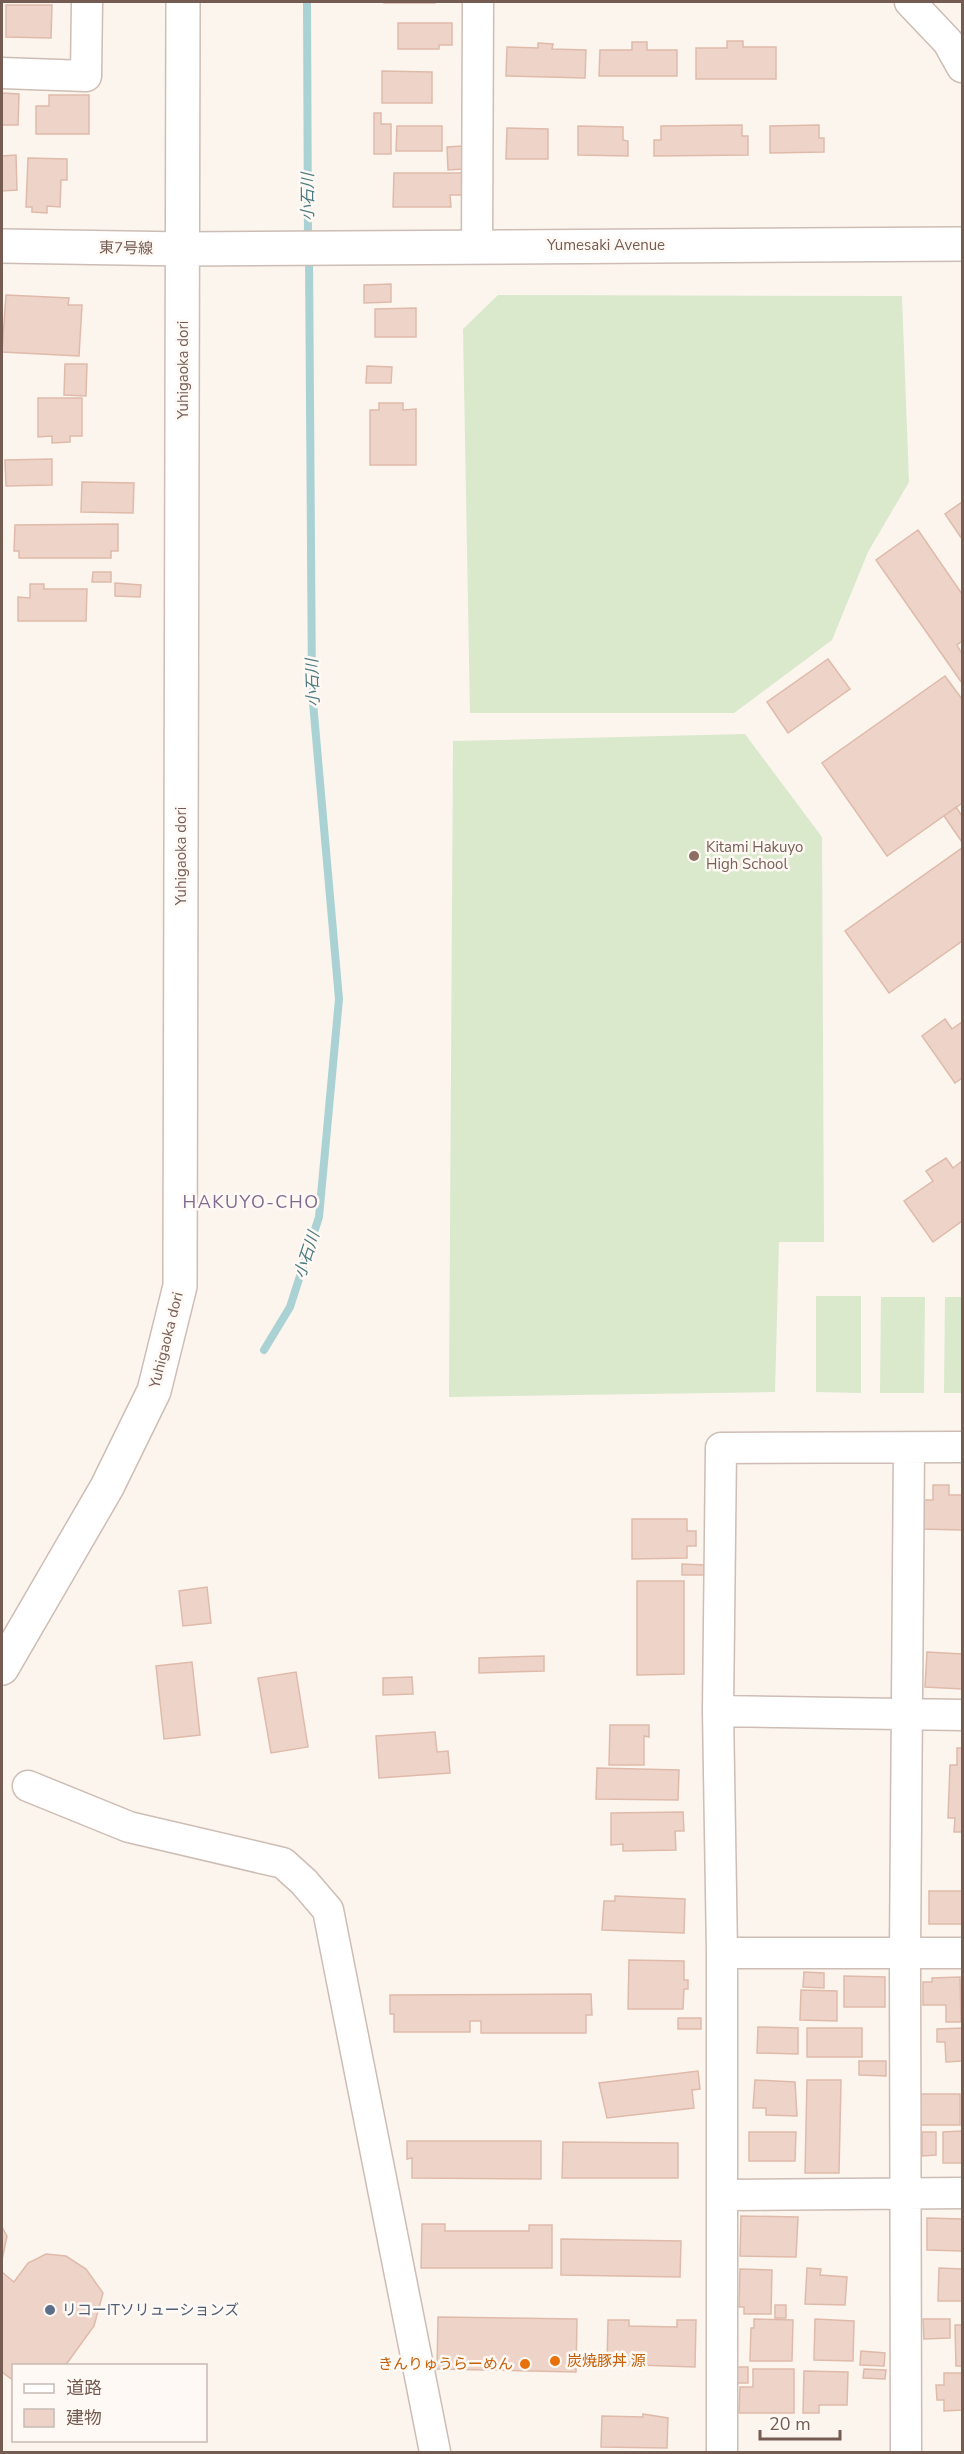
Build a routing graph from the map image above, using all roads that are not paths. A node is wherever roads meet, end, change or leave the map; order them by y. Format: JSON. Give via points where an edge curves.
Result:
{"nodes":[{"id":1,"x":87,"y":2,"type":"edge"},
{"id":2,"x":183,"y":2,"type":"edge"},
{"id":3,"x":478,"y":2,"type":"edge"},
{"id":4,"x":910,"y":2,"type":"edge"},
{"id":5,"x":963,"y":67,"type":"edge"},
{"id":6,"x":2,"y":73,"type":"edge"},
{"id":7,"x":963,"y":244,"type":"edge"},
{"id":8,"x":2,"y":246,"type":"edge"},
{"id":9,"x":477,"y":246,"type":"junction"},
{"id":10,"x":250,"y":248,"type":"joint"},
{"id":11,"x":184,"y":249,"type":"junction"},
{"id":12,"x":963,"y":1447,"type":"edge"},
{"id":13,"x":909,"y":1448,"type":"junction"},
{"id":14,"x":2,"y":1668,"type":"edge"},
{"id":15,"x":718,"y":1711,"type":"junction"},
{"id":16,"x":908,"y":1715,"type":"junction"},
{"id":17,"x":963,"y":1715,"type":"edge"},
{"id":18,"x":28,"y":1786,"type":"dead end"},
{"id":19,"x":905,"y":1952,"type":"junction"},
{"id":20,"x":722,"y":1953,"type":"junction"},
{"id":21,"x":963,"y":1953,"type":"edge"},
{"id":22,"x":906,"y":2193,"type":"junction"},
{"id":23,"x":963,"y":2193,"type":"edge"},
{"id":24,"x":722,"y":2195,"type":"junction"},
{"id":25,"x":435,"y":2452,"type":"edge"},
{"id":26,"x":722,"y":2452,"type":"edge"},
{"id":27,"x":906,"y":2452,"type":"edge"}],
"edges":[{"from":1,"to":6,"type":"street","via":[[86,76]]},
{"from":2,"to":11,"type":"street","name":"Yuhigaoka dori"},
{"from":3,"to":9,"type":"street"},
{"from":4,"to":5,"type":"street","via":[[948,42]]},
{"from":7,"to":9,"type":"street","name":"Yumesaki Avenue"},
{"from":8,"to":11,"type":"street","name":"東7号線"},
{"from":9,"to":10,"type":"street","name":"Yumesaki Avenue"},
{"from":10,"to":11,"type":"street","name":"東7号線"},
{"from":11,"to":14,"type":"street","name":"Yuhigaoka dori","via":[[180,1286],[154,1391],[107,1486]]},
{"from":12,"to":13,"type":"street"},
{"from":13,"to":15,"type":"street","via":[[721,1448]]},
{"from":13,"to":16,"type":"street"},
{"from":15,"to":16,"type":"street"},
{"from":15,"to":20,"type":"street"},
{"from":16,"to":17,"type":"street"},
{"from":16,"to":19,"type":"street"},
{"from":18,"to":25,"type":"street","via":[[129,1827],[283,1863],[328,1910]]},
{"from":19,"to":20,"type":"street"},
{"from":19,"to":21,"type":"street"},
{"from":19,"to":22,"type":"street"},
{"from":20,"to":24,"type":"street"},
{"from":22,"to":23,"type":"street"},
{"from":22,"to":24,"type":"street"},
{"from":22,"to":27,"type":"street"},
{"from":24,"to":26,"type":"street"}]}
